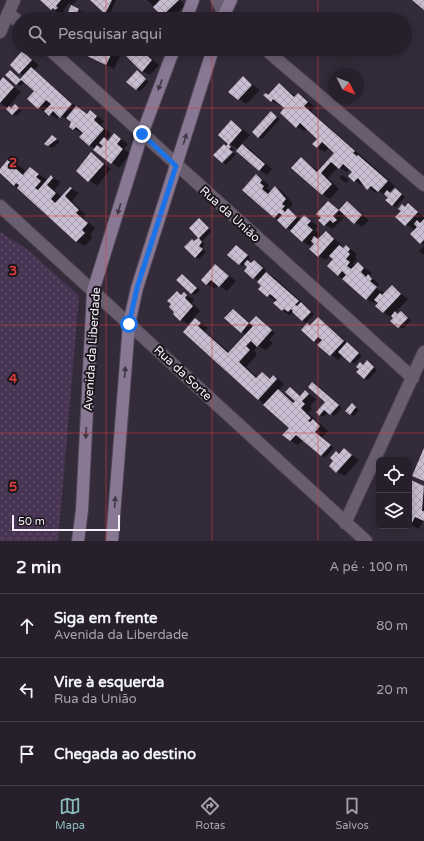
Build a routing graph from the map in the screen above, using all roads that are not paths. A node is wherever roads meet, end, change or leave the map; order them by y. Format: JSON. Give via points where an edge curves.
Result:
{"nodes":[{"id":1,"x":14,"y":0,"type":"edge"},
{"id":2,"x":193,"y":0,"type":"edge"},
{"id":3,"x":216,"y":0,"type":"edge"},
{"id":4,"x":230,"y":0,"type":"edge"},
{"id":5,"x":189,"y":12,"type":"edge"},
{"id":6,"x":222,"y":12,"type":"edge"},
{"id":7,"x":226,"y":12,"type":"edge"},
{"id":8,"x":8,"y":13,"type":"junction"},
{"id":9,"x":12,"y":16,"type":"edge"},
{"id":10,"x":0,"y":32,"type":"edge"},
{"id":11,"x":57,"y":56,"type":"edge"},
{"id":12,"x":171,"y":56,"type":"edge"},
{"id":13,"x":211,"y":56,"type":"edge"},
{"id":14,"x":273,"y":56,"type":"edge"},
{"id":15,"x":142,"y":134,"type":"junction"},
{"id":16,"x":176,"y":166,"type":"junction"},
{"id":17,"x":424,"y":185,"type":"edge"},
{"id":18,"x":0,"y":206,"type":"edge"},
{"id":19,"x":93,"y":291,"type":"junction"},
{"id":20,"x":129,"y":324,"type":"junction"},
{"id":21,"x":424,"y":352,"type":"edge"},
{"id":22,"x":413,"y":378,"type":"junction"},
{"id":23,"x":346,"y":523,"type":"junction"},
{"id":24,"x":78,"y":541,"type":"edge"},
{"id":25,"x":112,"y":541,"type":"edge"},
{"id":26,"x":366,"y":541,"type":"edge"}],
"edges":[{"from":1,"to":8,"type":"street"},
{"from":2,"to":5,"type":"street"},
{"from":3,"to":6,"type":"street"},
{"from":4,"to":7,"type":"street"},
{"from":8,"to":9,"type":"street"},
{"from":8,"to":10,"type":"street"},
{"from":11,"to":15,"type":"street","name":"Rua da União"},
{"from":12,"to":15,"type":"street","name":"Avenida da Liberdade","one_way":true},
{"from":16,"to":13,"type":"street","one_way":true},
{"from":14,"to":17,"type":"street"},
{"from":15,"to":16,"type":"street","name":"Rua da União"},
{"from":15,"to":19,"type":"street","name":"Avenida da Liberdade","one_way":true},
{"from":16,"to":20,"type":"street","via":[[137,288]]},
{"from":16,"to":22,"type":"street","name":"Rua da União"},
{"from":18,"to":19,"type":"street","name":"Rua da Sorte"},
{"from":19,"to":20,"type":"street","name":"Rua da Sorte"},
{"from":19,"to":24,"type":"street","name":"Avenida da Liberdade","one_way":true,"via":[[82,510]]},
{"from":20,"to":23,"type":"street","name":"Rua da Sorte"},
{"from":25,"to":20,"type":"street","one_way":true},
{"from":21,"to":22,"type":"street"},
{"from":22,"to":23,"type":"street"},
{"from":23,"to":26,"type":"street","name":"Rua da Sorte"}]}
